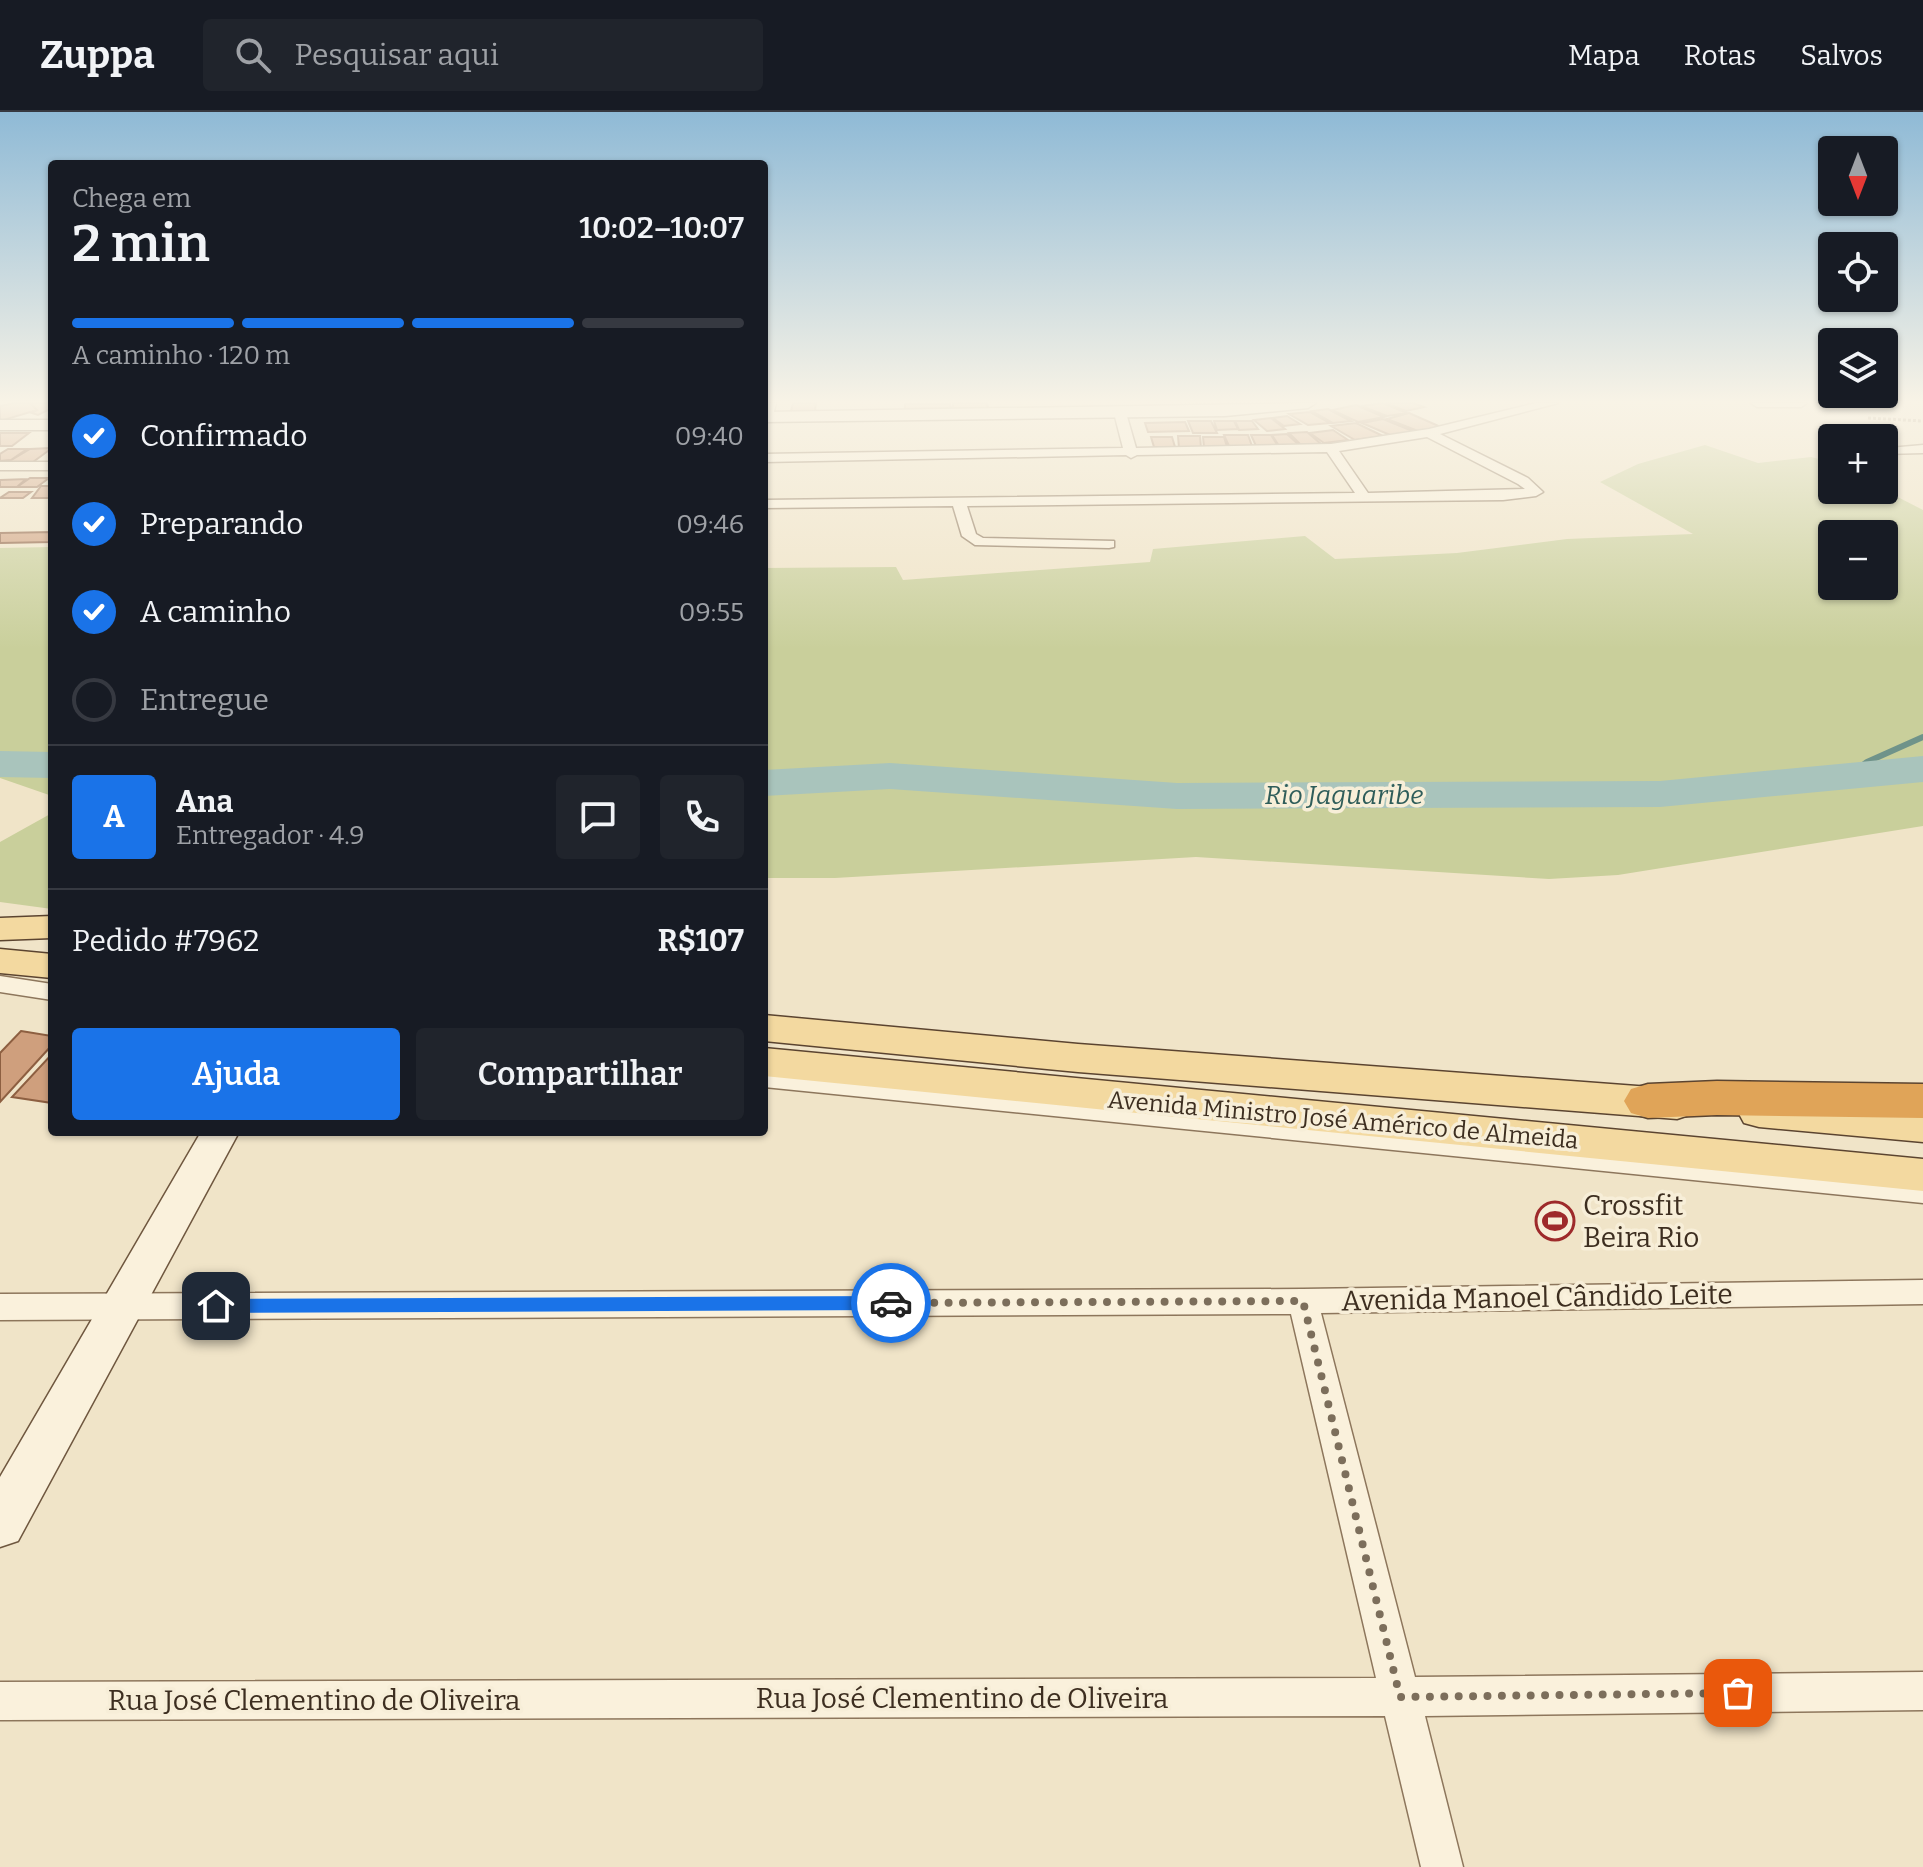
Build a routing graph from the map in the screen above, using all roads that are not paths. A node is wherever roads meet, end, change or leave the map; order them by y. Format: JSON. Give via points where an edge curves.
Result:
{"nodes":[{"id":1,"x":1356,"y":485,"type":"edge"},
{"id":2,"x":1527,"y":485,"type":"edge"},
{"id":3,"x":1364,"y":497,"type":"junction"},
{"id":4,"x":959,"y":501,"type":"junction"},
{"id":5,"x":768,"y":504,"type":"edge"},
{"id":6,"x":1109,"y":544,"type":"dead end"},
{"id":7,"x":0,"y":920,"type":"edge"},
{"id":8,"x":48,"y":926,"type":"edge"},
{"id":9,"x":48,"y":926,"type":"edge"},
{"id":10,"x":0,"y":929,"type":"edge"},
{"id":11,"x":0,"y":961,"type":"edge"},
{"id":12,"x":48,"y":966,"type":"edge"},
{"id":13,"x":0,"y":984,"type":"edge"},
{"id":14,"x":48,"y":991,"type":"edge"},
{"id":15,"x":768,"y":1029,"type":"edge"},
{"id":16,"x":768,"y":1062,"type":"edge"},
{"id":17,"x":1088,"y":1077,"type":"junction"},
{"id":18,"x":768,"y":1078,"type":"edge"},
{"id":19,"x":1648,"y":1101,"type":"junction"},
{"id":20,"x":1923,"y":1101,"type":"edge"},
{"id":21,"x":1923,"y":1127,"type":"edge"},
{"id":22,"x":218,"y":1136,"type":"edge"},
{"id":23,"x":1923,"y":1175,"type":"edge"},
{"id":24,"x":1923,"y":1192,"type":"edge"},
{"id":25,"x":1923,"y":1292,"type":"edge"},
{"id":26,"x":1303,"y":1301,"type":"junction"},
{"id":27,"x":0,"y":1307,"type":"edge"},
{"id":28,"x":120,"y":1307,"type":"junction"},
{"id":29,"x":0,"y":1524,"type":"edge"},
{"id":30,"x":1923,"y":1691,"type":"edge"},
{"id":31,"x":1400,"y":1697,"type":"junction"},
{"id":32,"x":0,"y":1701,"type":"edge"},
{"id":33,"x":1442,"y":1867,"type":"edge"}],
"edges":[{"from":1,"to":3,"type":"street"},
{"from":2,"to":3,"type":"street","via":[[1536,492]]},
{"from":3,"to":4,"type":"street"},
{"from":4,"to":5,"type":"street"},
{"from":4,"to":6,"type":"street","via":[[969,536],[980,542]]},
{"from":7,"to":8,"type":"main road"},
{"from":9,"to":10,"type":"main road"},
{"from":11,"to":12,"type":"main road"},
{"from":13,"to":14,"type":"street"},
{"from":15,"to":17,"type":"main road","name":"Avenida Ministro José Américo de Almeida"},
{"from":16,"to":17,"type":"main road","name":"Avenida Ministro José Américo de Almeida"},
{"from":17,"to":19,"type":"main road","name":"Avenida Ministro José Américo de Almeida"},
{"from":17,"to":23,"type":"main road","name":"Avenida Ministro José Américo de Almeida"},
{"from":18,"to":24,"type":"street"},
{"from":19,"to":20,"type":"highway"},
{"from":19,"to":21,"type":"main road","name":"Avenida Ministro José Américo de Almeida"},
{"from":22,"to":28,"type":"main road"},
{"from":25,"to":26,"type":"street","name":"Avenida Manoel Cândido Leite"},
{"from":26,"to":28,"type":"street","name":"Avenida Manoel Cândido Leite"},
{"from":26,"to":31,"type":"street"},
{"from":27,"to":28,"type":"street","name":"Avenida Manoel Cândido Leite"},
{"from":28,"to":29,"type":"main road"},
{"from":30,"to":31,"type":"street","name":"Rua José Clementino de Oliveira"},
{"from":31,"to":32,"type":"street","name":"Rua José Clementino de Oliveira"},
{"from":31,"to":33,"type":"street"}]}
